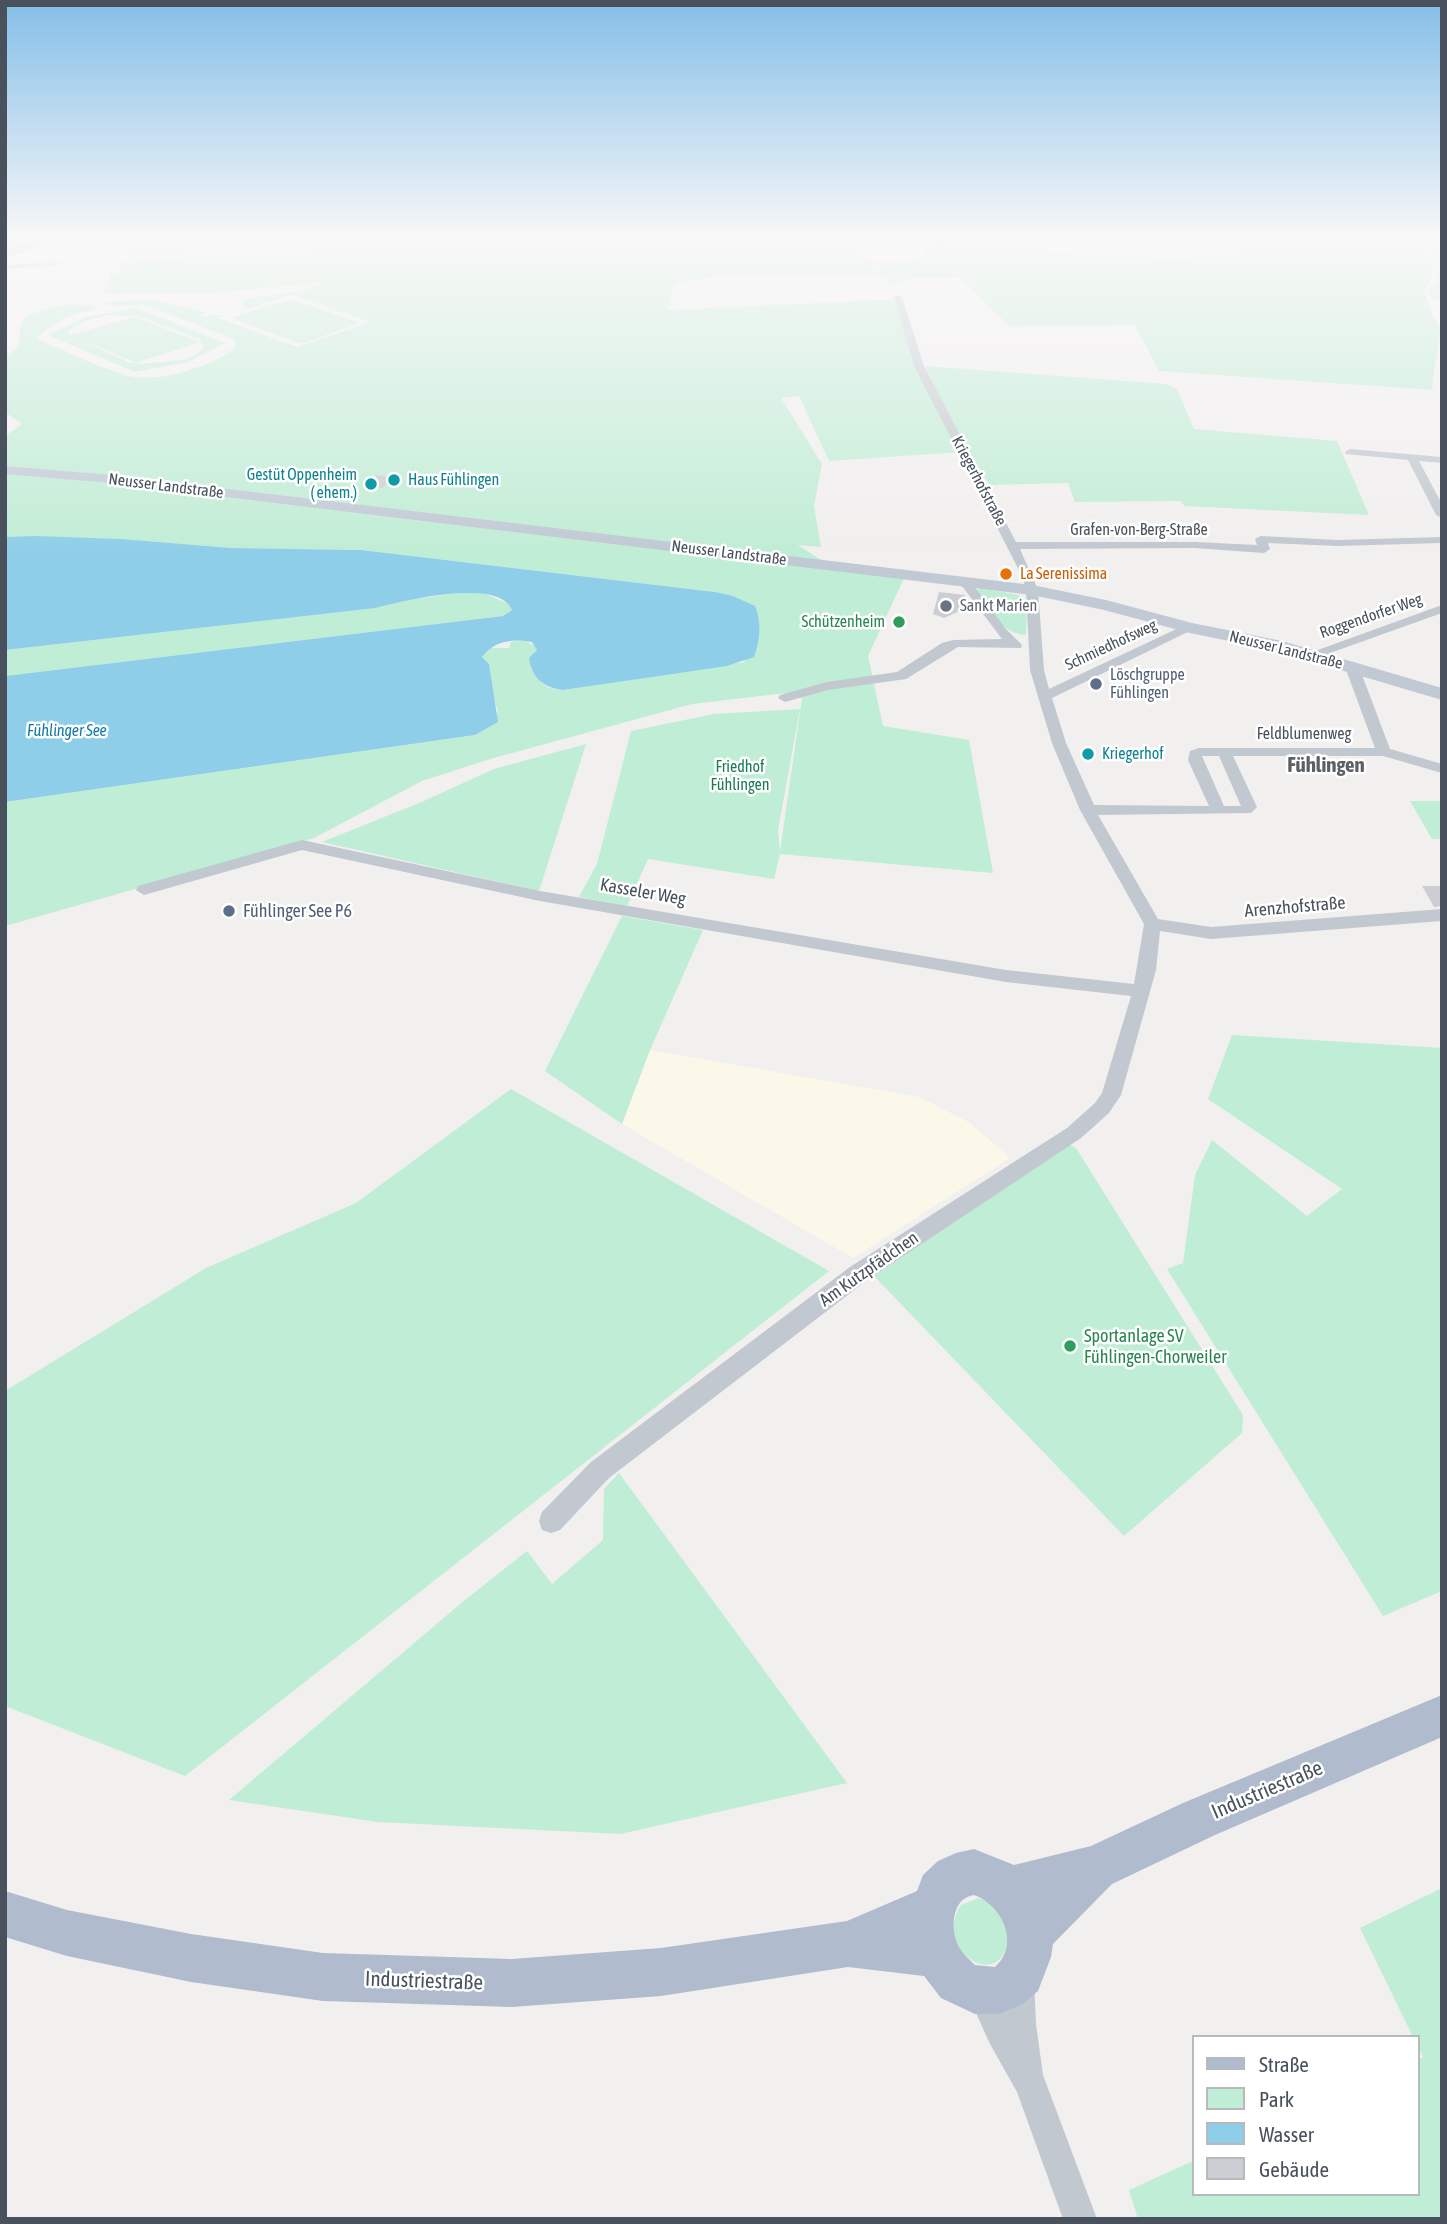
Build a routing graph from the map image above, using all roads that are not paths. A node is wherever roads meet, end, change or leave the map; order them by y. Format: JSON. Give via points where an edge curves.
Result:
{"nodes":[{"id":1,"x":912,"y":344,"type":"edge"},
{"id":2,"x":1350,"y":452,"type":"dead end"},
{"id":3,"x":1412,"y":457,"type":"junction"},
{"id":4,"x":1442,"y":460,"type":"edge"},
{"id":5,"x":5,"y":470,"type":"edge"},
{"id":6,"x":1442,"y":515,"type":"edge"},
{"id":7,"x":1442,"y":540,"type":"edge"},
{"id":8,"x":1014,"y":546,"type":"junction"},
{"id":9,"x":965,"y":582,"type":"junction"},
{"id":10,"x":1032,"y":590,"type":"junction"},
{"id":11,"x":1442,"y":610,"type":"edge"},
{"id":12,"x":1190,"y":628,"type":"junction"},
{"id":13,"x":1015,"y":643,"type":"junction"},
{"id":14,"x":1311,"y":654,"type":"junction"},
{"id":15,"x":1352,"y":667,"type":"junction"},
{"id":16,"x":1037,"y":670,"type":"junction"},
{"id":17,"x":1442,"y":694,"type":"edge"},
{"id":18,"x":1047,"y":695,"type":"junction"},
{"id":19,"x":785,"y":698,"type":"dead end"},
{"id":20,"x":1224,"y":752,"type":"junction"},
{"id":21,"x":1384,"y":752,"type":"junction"},
{"id":22,"x":1442,"y":769,"type":"edge"},
{"id":23,"x":1088,"y":810,"type":"junction"},
{"id":24,"x":1219,"y":811,"type":"junction"},
{"id":25,"x":144,"y":890,"type":"dead end"},
{"id":26,"x":1442,"y":915,"type":"edge"},
{"id":27,"x":1152,"y":924,"type":"junction"},
{"id":28,"x":1141,"y":991,"type":"junction"},
{"id":29,"x":551,"y":1521,"type":"dead end"},
{"id":30,"x":1442,"y":1716,"type":"edge"},
{"id":31,"x":1095,"y":1868,"type":"junction"},
{"id":32,"x":1011,"y":1889,"type":"junction"},
{"id":33,"x":932,"y":1908,"type":"junction"},
{"id":34,"x":5,"y":1914,"type":"edge"},
{"id":35,"x":1031,"y":1933,"type":"junction"},
{"id":36,"x":847,"y":1944,"type":"junction"},
{"id":37,"x":936,"y":1954,"type":"junction"},
{"id":38,"x":1001,"y":1986,"type":"junction"},
{"id":39,"x":1080,"y":2219,"type":"edge"}],
"edges":[{"from":1,"to":8,"type":"street","name":"Kriegerhofstraße","via":[[919,366]]},
{"from":2,"to":3,"type":"street"},
{"from":3,"to":4,"type":"street"},
{"from":3,"to":6,"type":"street"},
{"from":5,"to":9,"type":"main road","name":"Neusser Landstraße"},
{"from":7,"to":8,"type":"street","name":"Grafen-von-Berg-Straße","via":[[1337,543],[1341,552],[1195,545]]},
{"from":8,"to":10,"type":"street","name":"Kriegerhofstraße"},
{"from":9,"to":10,"type":"main road","name":"Neusser Landstraße"},
{"from":9,"to":13,"type":"street","name":"Kriegerhofstraße","via":[[1000,631]]},
{"from":10,"to":12,"type":"main road","name":"Neusser Landstraße"},
{"from":10,"to":16,"type":"street","name":"Kriegerhofstraße"},
{"from":11,"to":14,"type":"street","name":"Roggendorfer Weg"},
{"from":12,"to":14,"type":"main road","name":"Neusser Landstraße"},
{"from":12,"to":18,"type":"street","name":"Schmiedhofsweg"},
{"from":13,"to":16,"type":"street","name":"Kriegerhofstraße"},
{"from":13,"to":19,"type":"street","via":[[958,643],[901,676],[827,686]]},
{"from":14,"to":15,"type":"main road","name":"Neusser Landstraße"},
{"from":15,"to":17,"type":"main road","name":"Neusser Landstraße"},
{"from":15,"to":21,"type":"street","name":"Feldblumenweg"},
{"from":16,"to":18,"type":"street","name":"Kriegerhofstraße"},
{"from":18,"to":23,"type":"street","name":"Kriegerhofstraße","via":[[1059,743]]},
{"from":20,"to":21,"type":"street","name":"Feldblumenweg"},
{"from":20,"to":24,"type":"street","name":"Feldblumenweg","via":[[1195,754]]},
{"from":20,"to":24,"type":"street","via":[[1250,807]]},
{"from":21,"to":22,"type":"street","name":"Feldblumenweg"},
{"from":23,"to":24,"type":"street"},
{"from":23,"to":27,"type":"street","name":"Kriegerhofstraße"},
{"from":25,"to":28,"type":"street","name":"Kasseler Weg","via":[[302,845],[540,896],[1006,976]]},
{"from":26,"to":27,"type":"street","name":"Arenzhofstraße","via":[[1211,933]]},
{"from":27,"to":28,"type":"street"},
{"from":28,"to":29,"type":"street","name":"Am Kutzpfädchen","via":[[1118,1075],[1102,1108],[1074,1133],[851,1279],[600,1470]]},
{"from":30,"to":31,"type":"main road","name":"Industriestraße"},
{"from":31,"to":32,"type":"main road","name":"Industriestraße"},
{"from":31,"to":35,"type":"main road","name":"Industriestraße"},
{"from":32,"to":33,"type":"main road","via":[[993,1876],[974,1871],[956,1876],[941,1889]]},
{"from":32,"to":35,"type":"main road","via":[[1024,1909]]},
{"from":33,"to":36,"type":"main road","name":"Industriestraße"},
{"from":33,"to":37,"type":"main road"},
{"from":34,"to":36,"type":"main road","name":"Industriestraße","via":[[67,1933],[191,1958],[323,1977],[417,1981],[582,1980]]},
{"from":35,"to":38,"type":"main road","via":[[1029,1958]]},
{"from":36,"to":37,"type":"main road","name":"Industriestraße"},
{"from":37,"to":38,"type":"main road","via":[[964,1987]]},
{"from":38,"to":39,"type":"street","via":[[1001,2033],[1030,2083]]}]}
